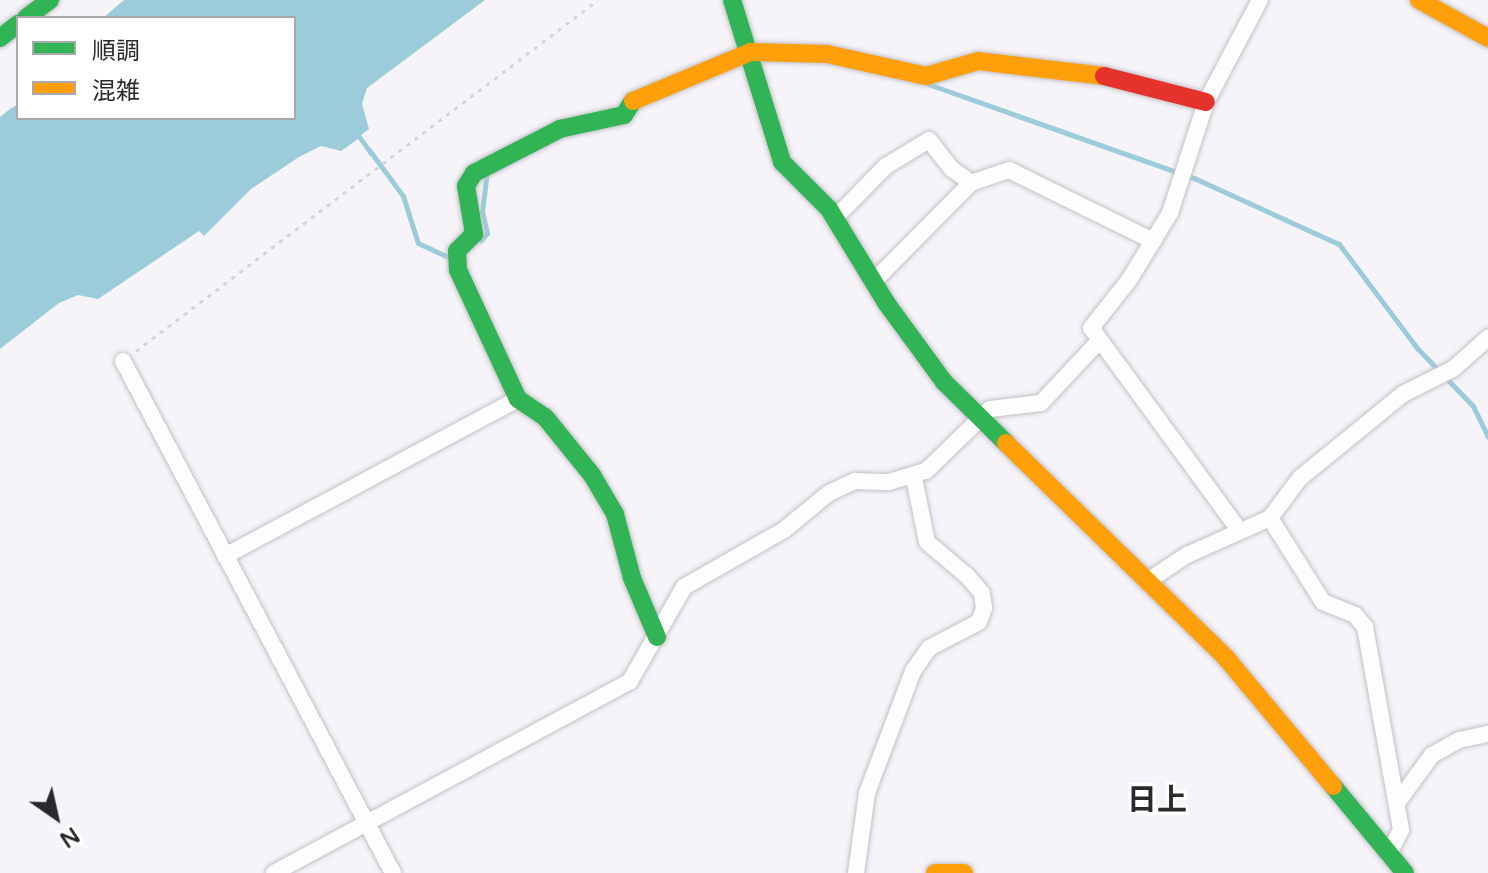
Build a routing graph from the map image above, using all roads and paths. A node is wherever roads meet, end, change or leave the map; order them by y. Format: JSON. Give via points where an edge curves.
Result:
{"nodes":[{"id":1,"x":50,"y":0,"type":"edge"},
{"id":2,"x":598,"y":0,"type":"edge"},
{"id":3,"x":732,"y":0,"type":"edge"},
{"id":4,"x":1260,"y":0,"type":"edge"},
{"id":5,"x":1419,"y":0,"type":"edge"},
{"id":6,"x":29,"y":16,"type":"edge"},
{"id":7,"x":16,"y":26,"type":"edge"},
{"id":8,"x":0,"y":38,"type":"edge"},
{"id":9,"x":1488,"y":38,"type":"edge"},
{"id":10,"x":751,"y":52,"type":"junction"},
{"id":11,"x":1206,"y":102,"type":"junction"},
{"id":12,"x":971,"y":183,"type":"junction"},
{"id":13,"x":835,"y":218,"type":"junction"},
{"id":14,"x":1153,"y":241,"type":"junction"},
{"id":15,"x":874,"y":281,"type":"junction"},
{"id":16,"x":1488,"y":338,"type":"edge"},
{"id":17,"x":1100,"y":340,"type":"junction"},
{"id":18,"x":123,"y":361,"type":"joint"},
{"id":19,"x":518,"y":399,"type":"junction"},
{"id":20,"x":981,"y":415,"type":"junction"},
{"id":21,"x":914,"y":478,"type":"junction"},
{"id":22,"x":1270,"y":518,"type":"junction"},
{"id":23,"x":1239,"y":530,"type":"junction"},
{"id":24,"x":225,"y":556,"type":"junction"},
{"id":25,"x":1148,"y":581,"type":"junction"},
{"id":26,"x":657,"y":637,"type":"junction"},
{"id":27,"x":1488,"y":734,"type":"edge"},
{"id":28,"x":1397,"y":803,"type":"junction"},
{"id":29,"x":366,"y":824,"type":"junction"},
{"id":30,"x":1388,"y":855,"type":"junction"},
{"id":31,"x":274,"y":873,"type":"edge"},
{"id":32,"x":393,"y":873,"type":"edge"},
{"id":33,"x":856,"y":873,"type":"edge"},
{"id":34,"x":935,"y":873,"type":"edge"},
{"id":35,"x":964,"y":873,"type":"edge"},
{"id":36,"x":1405,"y":873,"type":"edge"}],
"edges":[{"from":1,"to":6,"type":"street"},
{"from":2,"to":18,"type":"path"},
{"from":3,"to":10,"type":"street"},
{"from":4,"to":11,"type":"street"},
{"from":5,"to":9,"type":"street"},
{"from":7,"to":8,"type":"street"},
{"from":10,"to":11,"type":"street","via":[[827,54],[926,76],[978,61],[1008,62],[1141,83]]},
{"from":10,"to":13,"type":"street","via":[[782,162]]},
{"from":10,"to":19,"type":"street","via":[[630,102],[624,115],[560,129],[474,173],[466,186],[474,234],[457,251],[458,270]]},
{"from":11,"to":14,"type":"street","via":[[1170,213]]},
{"from":12,"to":13,"type":"street","via":[[929,140],[886,166]]},
{"from":12,"to":14,"type":"street","via":[[1009,170]]},
{"from":12,"to":15,"type":"street"},
{"from":13,"to":15,"type":"street"},
{"from":14,"to":17,"type":"street","via":[[1091,328]]},
{"from":15,"to":20,"type":"street","via":[[944,382]]},
{"from":16,"to":22,"type":"street","via":[[1453,369],[1403,394],[1300,478]]},
{"from":17,"to":20,"type":"street","via":[[1041,403],[990,409]]},
{"from":17,"to":23,"type":"street"},
{"from":18,"to":24,"type":"street"},
{"from":19,"to":24,"type":"street"},
{"from":19,"to":26,"type":"street","via":[[545,417],[592,475],[615,514],[632,578]]},
{"from":20,"to":21,"type":"street"},
{"from":20,"to":25,"type":"street"},
{"from":21,"to":26,"type":"street","via":[[855,481],[829,493],[784,530],[684,587]]},
{"from":21,"to":33,"type":"street","via":[[927,542],[982,593],[984,608],[979,622],[929,648],[894,710],[867,793]]},
{"from":22,"to":23,"type":"street"},
{"from":22,"to":28,"type":"street","via":[[1323,602],[1355,615],[1365,627]]},
{"from":23,"to":25,"type":"street","via":[[1158,570]]},
{"from":24,"to":29,"type":"street"},
{"from":25,"to":30,"type":"street","via":[[1226,658]]},
{"from":26,"to":29,"type":"street","via":[[630,681]]},
{"from":27,"to":28,"type":"street","via":[[1459,740],[1432,755]]},
{"from":28,"to":30,"type":"street","via":[[1401,830]]},
{"from":29,"to":31,"type":"street"},
{"from":29,"to":32,"type":"street"},
{"from":30,"to":36,"type":"street"},
{"from":34,"to":35,"type":"street"}]}
